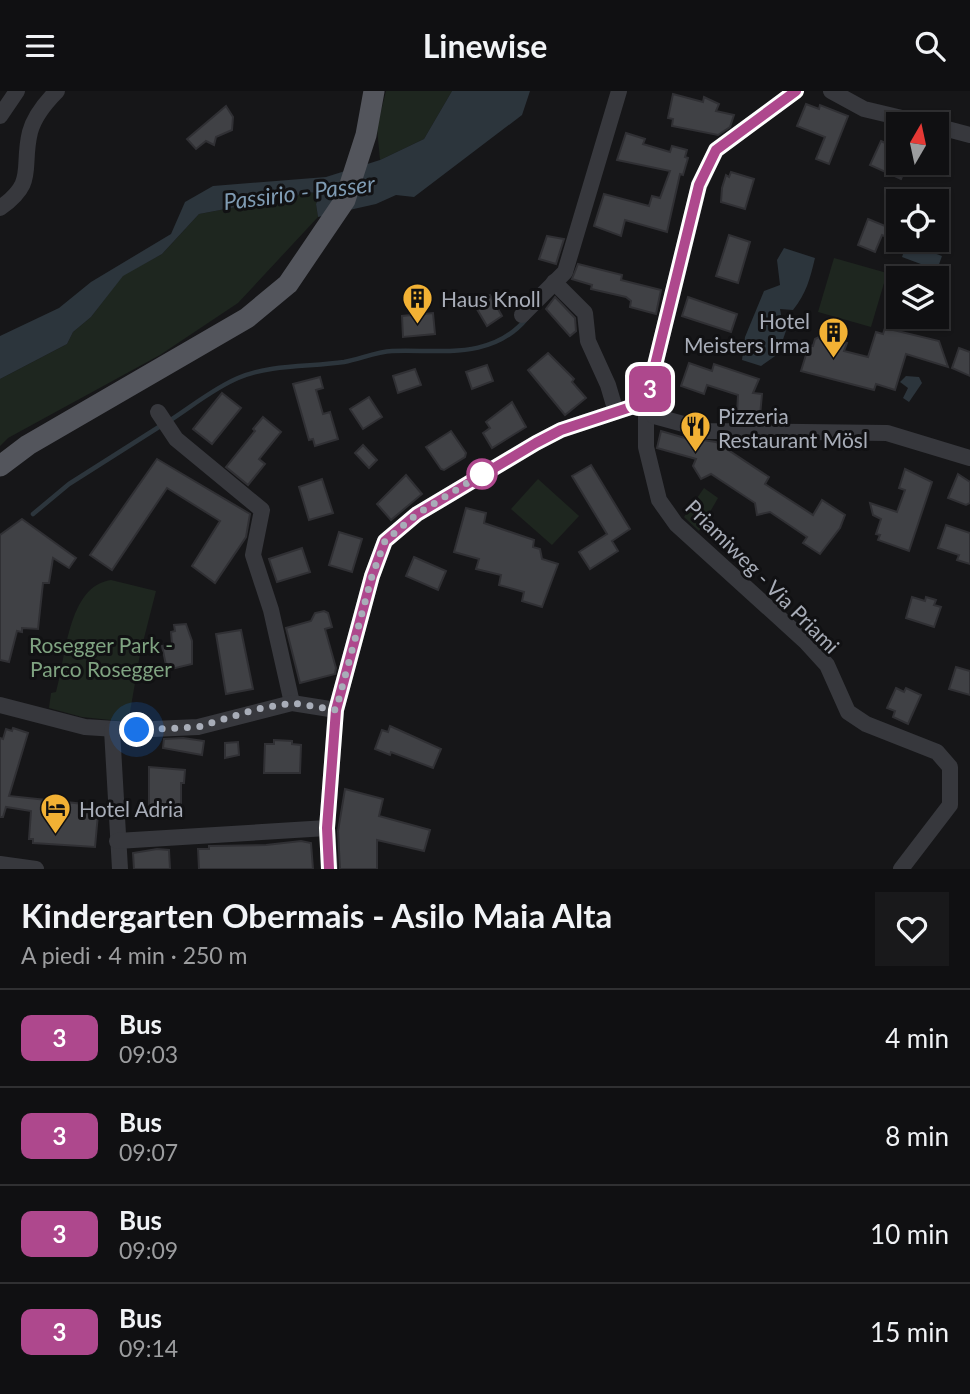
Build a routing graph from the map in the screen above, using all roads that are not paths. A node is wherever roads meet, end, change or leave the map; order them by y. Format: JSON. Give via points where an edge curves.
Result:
{"nodes":[{"id":1,"x":17,"y":91,"type":"edge"},
{"id":2,"x":57,"y":91,"type":"edge"},
{"id":3,"x":374,"y":91,"type":"edge"},
{"id":4,"x":620,"y":91,"type":"edge"},
{"id":5,"x":796,"y":91,"type":"edge"},
{"id":6,"x":831,"y":91,"type":"edge"},
{"id":7,"x":886,"y":114,"type":"edge"},
{"id":8,"x":0,"y":115,"type":"edge"},
{"id":9,"x":949,"y":129,"type":"edge"},
{"id":10,"x":970,"y":135,"type":"edge"},
{"id":11,"x":0,"y":208,"type":"edge"},
{"id":12,"x":554,"y":282,"type":"junction"},
{"id":13,"x":522,"y":315,"type":"dead end"},
{"id":14,"x":646,"y":402,"type":"junction"},
{"id":15,"x":158,"y":412,"type":"dead end"},
{"id":16,"x":616,"y":412,"type":"junction"},
{"id":17,"x":970,"y":458,"type":"edge"},
{"id":18,"x":0,"y":466,"type":"edge"},
{"id":19,"x":292,"y":703,"type":"junction"},
{"id":20,"x":0,"y":705,"type":"edge"},
{"id":21,"x":336,"y":710,"type":"junction"},
{"id":22,"x":112,"y":730,"type":"junction"},
{"id":23,"x":327,"y":828,"type":"junction"},
{"id":24,"x":117,"y":841,"type":"junction"},
{"id":25,"x":0,"y":864,"type":"edge"},
{"id":26,"x":36,"y":869,"type":"edge"},
{"id":27,"x":120,"y":869,"type":"edge"},
{"id":28,"x":330,"y":869,"type":"edge"},
{"id":29,"x":901,"y":869,"type":"edge"}],
"edges":[{"from":1,"to":8,"type":"street"},
{"from":2,"to":11,"type":"street","via":[[31,129],[27,180]]},
{"from":3,"to":18,"type":"main road","via":[[366,135],[345,200],[288,284],[259,310]]},
{"from":4,"to":12,"type":"street","via":[[565,272]]},
{"from":5,"to":14,"type":"street","name":"Priamiweg - Via Priami","via":[[716,150],[699,185]]},
{"from":6,"to":7,"type":"street","via":[[864,109]]},
{"from":9,"to":10,"type":"street"},
{"from":12,"to":13,"type":"street"},
{"from":12,"to":16,"type":"street","via":[[585,313],[588,341]]},
{"from":14,"to":16,"type":"street"},
{"from":14,"to":17,"type":"street","via":[[654,416],[709,431],[887,433]]},
{"from":14,"to":29,"type":"street","name":"Priamiweg - Via Priami","via":[[646,447],[653,484],[676,524],[806,642],[827,665],[848,712],[866,724],[937,752],[950,768],[950,805]]},
{"from":15,"to":19,"type":"street","via":[[176,439],[262,510],[253,555]]},
{"from":16,"to":21,"type":"street","via":[[536,443],[417,514],[385,541]]},
{"from":19,"to":21,"type":"street"},
{"from":19,"to":22,"type":"street","via":[[198,727]]},
{"from":20,"to":22,"type":"street"},
{"from":21,"to":23,"type":"street"},
{"from":22,"to":24,"type":"street"},
{"from":23,"to":24,"type":"street"},
{"from":23,"to":28,"type":"street"},
{"from":24,"to":27,"type":"street"},
{"from":25,"to":26,"type":"street"}]}
